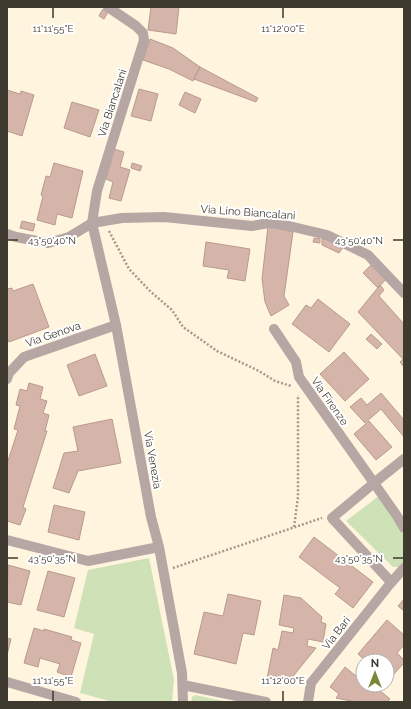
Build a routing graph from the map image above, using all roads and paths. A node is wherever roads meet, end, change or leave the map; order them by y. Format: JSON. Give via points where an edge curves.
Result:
{"nodes":[{"id":1,"x":108,"y":7,"type":"edge"},
{"id":2,"x":97,"y":222,"type":"junction"},
{"id":3,"x":7,"y":234,"type":"edge"},
{"id":4,"x":404,"y":293,"type":"edge"},
{"id":5,"x":116,"y":325,"type":"junction"},
{"id":6,"x":274,"y":329,"type":"dead end"},
{"id":7,"x":7,"y":379,"type":"edge"},
{"id":8,"x":301,"y":388,"type":"junction"},
{"id":9,"x":404,"y":459,"type":"edge"},
{"id":10,"x":374,"y":483,"type":"junction"},
{"id":11,"x":332,"y":518,"type":"junction"},
{"id":12,"x":294,"y":527,"type":"junction"},
{"id":13,"x":404,"y":528,"type":"edge"},
{"id":14,"x":7,"y":540,"type":"edge"},
{"id":15,"x":159,"y":547,"type":"junction"},
{"id":16,"x":404,"y":568,"type":"edge"},
{"id":17,"x":163,"y":571,"type":"junction"},
{"id":18,"x":391,"y":582,"type":"junction"},
{"id":19,"x":7,"y":682,"type":"edge"},
{"id":20,"x":183,"y":685,"type":"junction"},
{"id":21,"x":76,"y":702,"type":"edge"},
{"id":22,"x":183,"y":702,"type":"edge"},
{"id":23,"x":266,"y":702,"type":"edge"},
{"id":24,"x":308,"y":702,"type":"edge"}],
"edges":[{"from":1,"to":2,"type":"street","name":"Via Biancalani","via":[[136,26],[143,33],[144,40],[97,191]]},
{"from":2,"to":3,"type":"street","via":[[69,237],[48,243]]},
{"from":2,"to":4,"type":"street","name":"Via Lino Biancalani","via":[[122,218],[164,217],[252,226],[268,223],[285,225],[327,235],[368,255]]},
{"from":2,"to":5,"type":"street","name":"Via Venezia"},
{"from":2,"to":8,"type":"path","via":[[110,231],[129,269],[172,310],[183,327],[217,351],[259,371],[275,382]]},
{"from":5,"to":7,"type":"street","name":"Via Genova","via":[[24,357]]},
{"from":5,"to":15,"type":"street","name":"Via Venezia","via":[[151,517]]},
{"from":6,"to":8,"type":"street","name":"Via Firenze","via":[[296,362]]},
{"from":8,"to":10,"type":"street","name":"Via Firenze"},
{"from":8,"to":12,"type":"path","via":[[298,497]]},
{"from":9,"to":10,"type":"street"},
{"from":10,"to":11,"type":"street"},
{"from":10,"to":13,"type":"street","name":"Via Firenze"},
{"from":11,"to":12,"type":"path","via":[[325,517]]},
{"from":11,"to":18,"type":"street"},
{"from":12,"to":17,"type":"path"},
{"from":14,"to":15,"type":"street","via":[[88,561]]},
{"from":15,"to":17,"type":"street","name":"Via Venezia"},
{"from":16,"to":18,"type":"street","name":"Via Bari"},
{"from":17,"to":20,"type":"street","name":"Via Venezia"},
{"from":18,"to":24,"type":"street","name":"Via Bari","via":[[311,683]]},
{"from":19,"to":21,"type":"street"},
{"from":20,"to":22,"type":"street","name":"Via Venezia"},
{"from":20,"to":23,"type":"street"}]}
